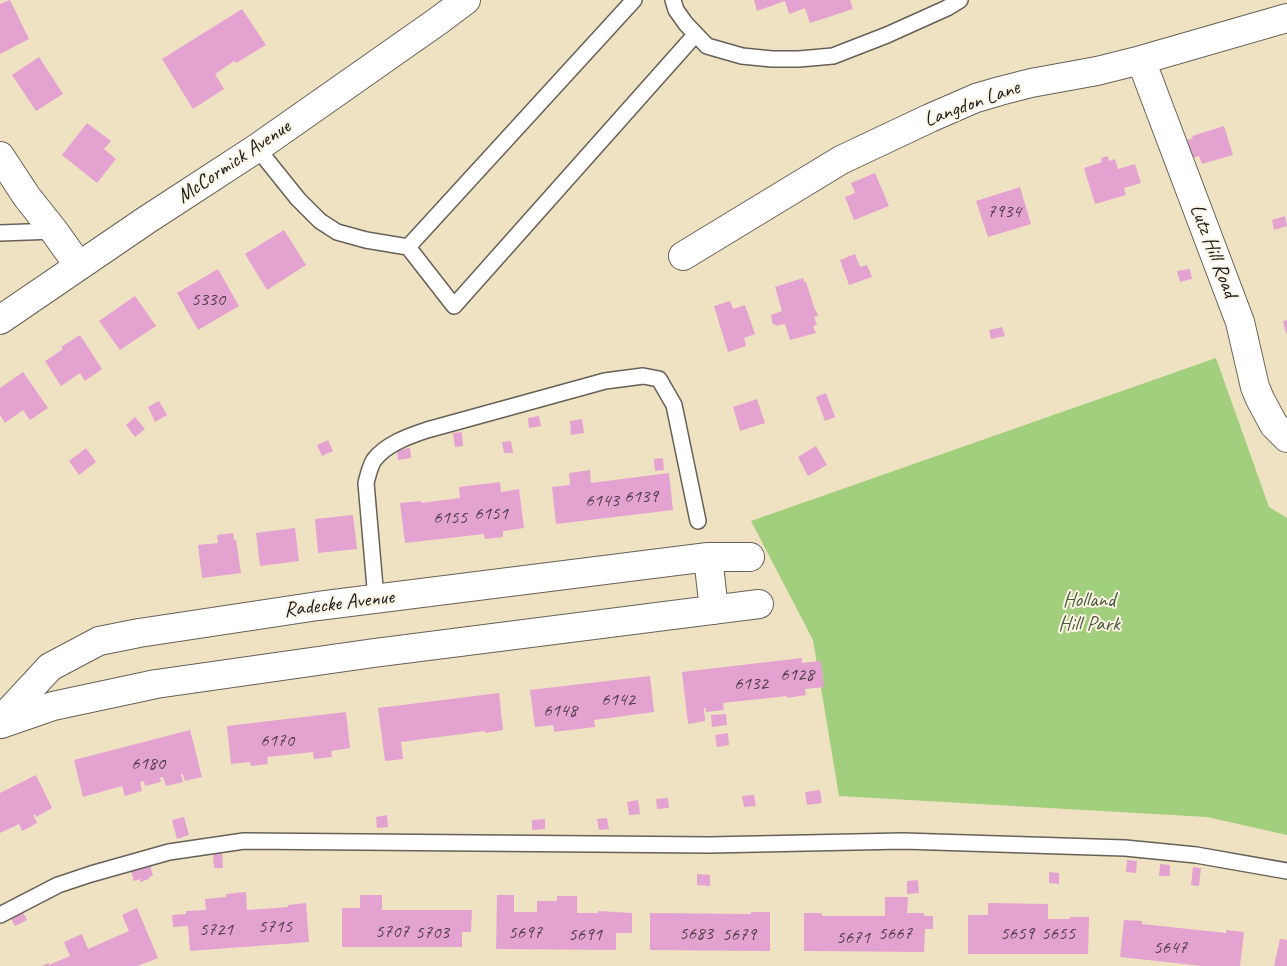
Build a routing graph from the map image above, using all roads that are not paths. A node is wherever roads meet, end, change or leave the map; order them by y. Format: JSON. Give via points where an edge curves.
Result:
{"nodes":[{"id":1,"x":466,"y":0,"type":"edge"},
{"id":2,"x":634,"y":0,"type":"edge"},
{"id":3,"x":673,"y":0,"type":"edge"},
{"id":4,"x":960,"y":0,"type":"edge"},
{"id":5,"x":1287,"y":18,"type":"edge"},
{"id":6,"x":695,"y":35,"type":"junction"},
{"id":7,"x":1141,"y":60,"type":"junction"},
{"id":8,"x":257,"y":148,"type":"junction"},
{"id":9,"x":0,"y":156,"type":"edge"},
{"id":10,"x":54,"y":231,"type":"junction"},
{"id":11,"x":0,"y":233,"type":"edge"},
{"id":12,"x":408,"y":247,"type":"junction"},
{"id":13,"x":683,"y":256,"type":"dead end"},
{"id":14,"x":79,"y":266,"type":"junction"},
{"id":15,"x":0,"y":320,"type":"edge"},
{"id":16,"x":1287,"y":438,"type":"edge"},
{"id":17,"x":698,"y":521,"type":"dead end"},
{"id":18,"x":750,"y":557,"type":"dead end"},
{"id":19,"x":708,"y":558,"type":"junction"},
{"id":20,"x":376,"y":599,"type":"junction"},
{"id":21,"x":759,"y":604,"type":"dead end"},
{"id":22,"x":714,"y":610,"type":"junction"},
{"id":23,"x":0,"y":723,"type":"edge"},
{"id":24,"x":1287,"y":871,"type":"edge"},
{"id":25,"x":0,"y":915,"type":"edge"}],
"edges":[{"from":1,"to":8,"type":"street","name":"McCormick Avenue"},
{"from":2,"to":12,"type":"lane"},
{"from":3,"to":6,"type":"lane","via":[[676,10]]},
{"from":4,"to":6,"type":"lane","via":[[887,35],[833,56],[772,59],[742,56],[707,46]]},
{"from":5,"to":7,"type":"street","name":"Langdon Lane"},
{"from":6,"to":12,"type":"lane","via":[[454,306]]},
{"from":7,"to":13,"type":"street","name":"Langdon Lane","via":[[976,98],[841,160]]},
{"from":7,"to":16,"type":"street","name":"Lutz Hill Road","via":[[1240,322],[1260,400],[1274,425]]},
{"from":8,"to":12,"type":"lane","via":[[320,221],[337,232]]},
{"from":8,"to":14,"type":"street","name":"McCormick Avenue"},
{"from":9,"to":10,"type":"street"},
{"from":10,"to":11,"type":"lane"},
{"from":10,"to":14,"type":"street"},
{"from":14,"to":15,"type":"street","name":"McCormick Avenue"},
{"from":17,"to":20,"type":"lane","via":[[674,405],[659,379],[643,376],[605,381],[427,430],[399,440],[374,460],[366,483]]},
{"from":18,"to":19,"type":"street","name":"Radecke Avenue"},
{"from":19,"to":20,"type":"street","name":"Radecke Avenue"},
{"from":19,"to":22,"type":"street"},
{"from":20,"to":23,"type":"street","name":"Radecke Avenue","via":[[99,641],[50,667]]},
{"from":21,"to":22,"type":"street","name":"Radecke Avenue"},
{"from":22,"to":23,"type":"street","name":"Radecke Avenue","via":[[156,684],[53,706]]},
{"from":24,"to":25,"type":"lane","via":[[1196,855],[1125,848],[903,841],[709,845],[244,841],[169,852],[92,874],[58,885]]}]}
